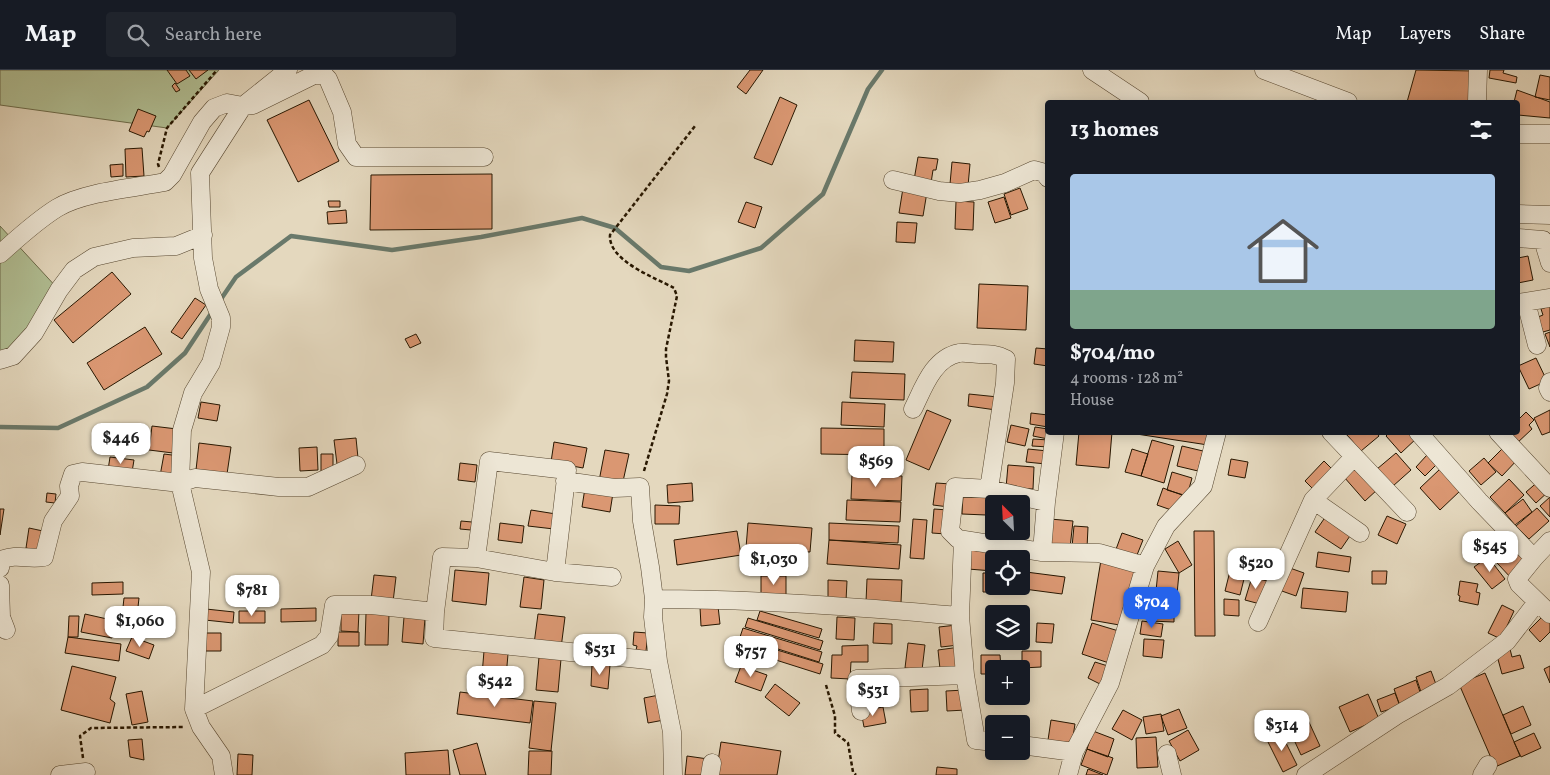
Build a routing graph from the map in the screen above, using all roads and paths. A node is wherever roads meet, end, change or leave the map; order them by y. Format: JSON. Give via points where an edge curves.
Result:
{"nodes":[{"id":1,"x":217,"y":70,"type":"edge"},
{"id":2,"x":288,"y":70,"type":"edge"},
{"id":3,"x":1092,"y":70,"type":"edge"},
{"id":4,"x":1264,"y":70,"type":"edge"},
{"id":5,"x":1478,"y":70,"type":"edge"},
{"id":6,"x":1137,"y":100,"type":"edge"},
{"id":7,"x":1343,"y":100,"type":"edge"},
{"id":8,"x":1477,"y":100,"type":"edge"},
{"id":9,"x":243,"y":106,"type":"junction"},
{"id":10,"x":695,"y":126,"type":"dead end"},
{"id":11,"x":1520,"y":134,"type":"edge"},
{"id":12,"x":1550,"y":134,"type":"edge"},
{"id":13,"x":484,"y":158,"type":"dead end"},
{"id":14,"x":1045,"y":173,"type":"edge"},
{"id":15,"x":892,"y":180,"type":"dead end"},
{"id":16,"x":165,"y":182,"type":"junction"},
{"id":17,"x":1520,"y":214,"type":"edge"},
{"id":18,"x":1550,"y":215,"type":"edge"},
{"id":19,"x":203,"y":235,"type":"junction"},
{"id":20,"x":1520,"y":238,"type":"edge"},
{"id":21,"x":0,"y":254,"type":"edge"},
{"id":22,"x":1550,"y":263,"type":"edge"},
{"id":23,"x":1550,"y":298,"type":"edge"},
{"id":24,"x":1522,"y":302,"type":"edge"},
{"id":25,"x":1537,"y":345,"type":"dead end"},
{"id":26,"x":0,"y":360,"type":"edge"},
{"id":27,"x":1550,"y":382,"type":"edge"},
{"id":28,"x":1550,"y":392,"type":"edge"},
{"id":29,"x":913,"y":409,"type":"dead end"},
{"id":30,"x":1055,"y":435,"type":"edge"},
{"id":31,"x":1217,"y":435,"type":"edge"},
{"id":32,"x":1334,"y":435,"type":"edge"},
{"id":33,"x":1421,"y":435,"type":"edge"},
{"id":34,"x":1501,"y":435,"type":"edge"},
{"id":35,"x":1353,"y":458,"type":"junction"},
{"id":36,"x":356,"y":465,"type":"dead end"},
{"id":37,"x":565,"y":481,"type":"junction"},
{"id":38,"x":180,"y":483,"type":"junction"},
{"id":39,"x":640,"y":488,"type":"junction"},
{"id":40,"x":1550,"y":488,"type":"edge"},
{"id":41,"x":989,"y":489,"type":"junction"},
{"id":42,"x":1313,"y":500,"type":"junction"},
{"id":43,"x":1046,"y":502,"type":"junction"},
{"id":44,"x":1408,"y":512,"type":"dead end"},
{"id":45,"x":1360,"y":533,"type":"dead end"},
{"id":46,"x":963,"y":540,"type":"junction"},
{"id":47,"x":1550,"y":541,"type":"edge"},
{"id":48,"x":1042,"y":552,"type":"junction"},
{"id":49,"x":476,"y":558,"type":"junction"},
{"id":50,"x":1534,"y":558,"type":"junction"},
{"id":51,"x":1145,"y":566,"type":"junction"},
{"id":52,"x":0,"y":568,"type":"edge"},
{"id":53,"x":555,"y":572,"type":"junction"},
{"id":54,"x":612,"y":577,"type":"dead end"},
{"id":55,"x":0,"y":585,"type":"edge"},
{"id":56,"x":654,"y":599,"type":"junction"},
{"id":57,"x":1537,"y":602,"type":"junction"},
{"id":58,"x":435,"y":612,"type":"junction"},
{"id":59,"x":1550,"y":614,"type":"edge"},
{"id":60,"x":960,"y":616,"type":"junction"},
{"id":61,"x":1258,"y":622,"type":"dead end"},
{"id":62,"x":6,"y":630,"type":"dead end"},
{"id":63,"x":658,"y":661,"type":"junction"},
{"id":64,"x":965,"y":675,"type":"junction"},
{"id":65,"x":826,"y":685,"type":"dead end"},
{"id":66,"x":194,"y":709,"type":"junction"},
{"id":67,"x":861,"y":711,"type":"dead end"},
{"id":68,"x":201,"y":727,"type":"junction"},
{"id":69,"x":985,"y":741,"type":"edge"},
{"id":70,"x":1030,"y":746,"type":"edge"},
{"id":71,"x":1074,"y":752,"type":"junction"},
{"id":72,"x":1167,"y":754,"type":"dead end"},
{"id":73,"x":86,"y":772,"type":"joint"},
{"id":74,"x":60,"y":775,"type":"edge"},
{"id":75,"x":224,"y":775,"type":"edge"},
{"id":76,"x":674,"y":775,"type":"edge"},
{"id":77,"x":856,"y":775,"type":"edge"},
{"id":78,"x":1068,"y":775,"type":"edge"},
{"id":79,"x":1172,"y":775,"type":"edge"},
{"id":80,"x":1306,"y":775,"type":"edge"}],
"edges":[{"from":1,"to":16,"type":"path","via":[[167,128],[158,164]]},
{"from":2,"to":9,"type":"street"},
{"from":3,"to":6,"type":"street"},
{"from":4,"to":7,"type":"street"},
{"from":5,"to":8,"type":"street"},
{"from":9,"to":13,"type":"street","via":[[253,105],[314,75],[324,75],[342,112],[347,144],[356,157]]},
{"from":9,"to":16,"type":"street","via":[[227,103],[214,108]]},
{"from":9,"to":19,"type":"street","via":[[200,173]]},
{"from":10,"to":39,"type":"path","via":[[610,235],[615,250],[632,266],[674,288],[677,296],[666,349],[667,394]]},
{"from":11,"to":12,"type":"street"},
{"from":14,"to":15,"type":"street","via":[[1034,170],[1005,183],[960,192],[939,191]]},
{"from":16,"to":21,"type":"street","via":[[85,197],[58,208]]},
{"from":17,"to":18,"type":"street"},
{"from":19,"to":26,"type":"street","via":[[176,246],[133,248],[94,257],[74,270],[34,333],[13,356]]},
{"from":19,"to":38,"type":"street","via":[[203,258],[221,328],[211,362],[193,393],[182,430]]},
{"from":20,"to":22,"type":"street","via":[[1543,240]]},
{"from":23,"to":24,"type":"street"},
{"from":24,"to":25,"type":"street"},
{"from":27,"to":28,"type":"street"},
{"from":29,"to":41,"type":"street","via":[[929,378],[950,356],[960,353],[998,355],[1006,359]]},
{"from":30,"to":43,"type":"street"},
{"from":31,"to":51,"type":"street","via":[[1203,486],[1166,526]]},
{"from":32,"to":35,"type":"street"},
{"from":33,"to":50,"type":"street"},
{"from":34,"to":40,"type":"street"},
{"from":35,"to":42,"type":"street"},
{"from":35,"to":44,"type":"street"},
{"from":36,"to":38,"type":"street","via":[[308,487],[195,478]]},
{"from":37,"to":39,"type":"street"},
{"from":37,"to":49,"type":"street","via":[[567,470],[488,462]]},
{"from":37,"to":53,"type":"street"},
{"from":38,"to":52,"type":"street","via":[[82,472],[73,474],[70,496],[53,521],[44,557],[11,555],[0,560]]},
{"from":38,"to":66,"type":"street","via":[[201,572]]},
{"from":39,"to":56,"type":"street"},
{"from":41,"to":43,"type":"street"},
{"from":41,"to":46,"type":"street","via":[[955,488],[950,531]]},
{"from":42,"to":45,"type":"street"},
{"from":42,"to":61,"type":"street"},
{"from":43,"to":48,"type":"street"},
{"from":46,"to":48,"type":"street"},
{"from":46,"to":60,"type":"street"},
{"from":47,"to":50,"type":"street"},
{"from":48,"to":51,"type":"street","via":[[1099,553]]},
{"from":49,"to":53,"type":"street"},
{"from":49,"to":58,"type":"street","via":[[442,557]]},
{"from":50,"to":57,"type":"street","via":[[1517,579]]},
{"from":51,"to":71,"type":"street","via":[[1110,683]]},
{"from":53,"to":54,"type":"street"},
{"from":55,"to":62,"type":"street","via":[[1,617]]},
{"from":56,"to":60,"type":"street","via":[[784,602]]},
{"from":56,"to":63,"type":"street"},
{"from":57,"to":59,"type":"street"},
{"from":57,"to":80,"type":"street","via":[[1507,641],[1448,686],[1397,715]]},
{"from":58,"to":63,"type":"street","via":[[434,638]]},
{"from":58,"to":66,"type":"street","via":[[372,605],[334,605],[329,636],[322,645]]},
{"from":60,"to":64,"type":"street"},
{"from":63,"to":76,"type":"street","via":[[672,732]]},
{"from":64,"to":67,"type":"street","via":[[856,673]]},
{"from":64,"to":69,"type":"street","via":[[976,740]]},
{"from":65,"to":77,"type":"path","via":[[835,716],[835,733],[848,743]]},
{"from":66,"to":68,"type":"street"},
{"from":68,"to":73,"type":"path","via":[[91,728],[80,736]]},
{"from":68,"to":75,"type":"street","via":[[222,756]]},
{"from":70,"to":71,"type":"street"},
{"from":71,"to":78,"type":"street"},
{"from":72,"to":79,"type":"street"},
{"from":73,"to":74,"type":"street"}]}
